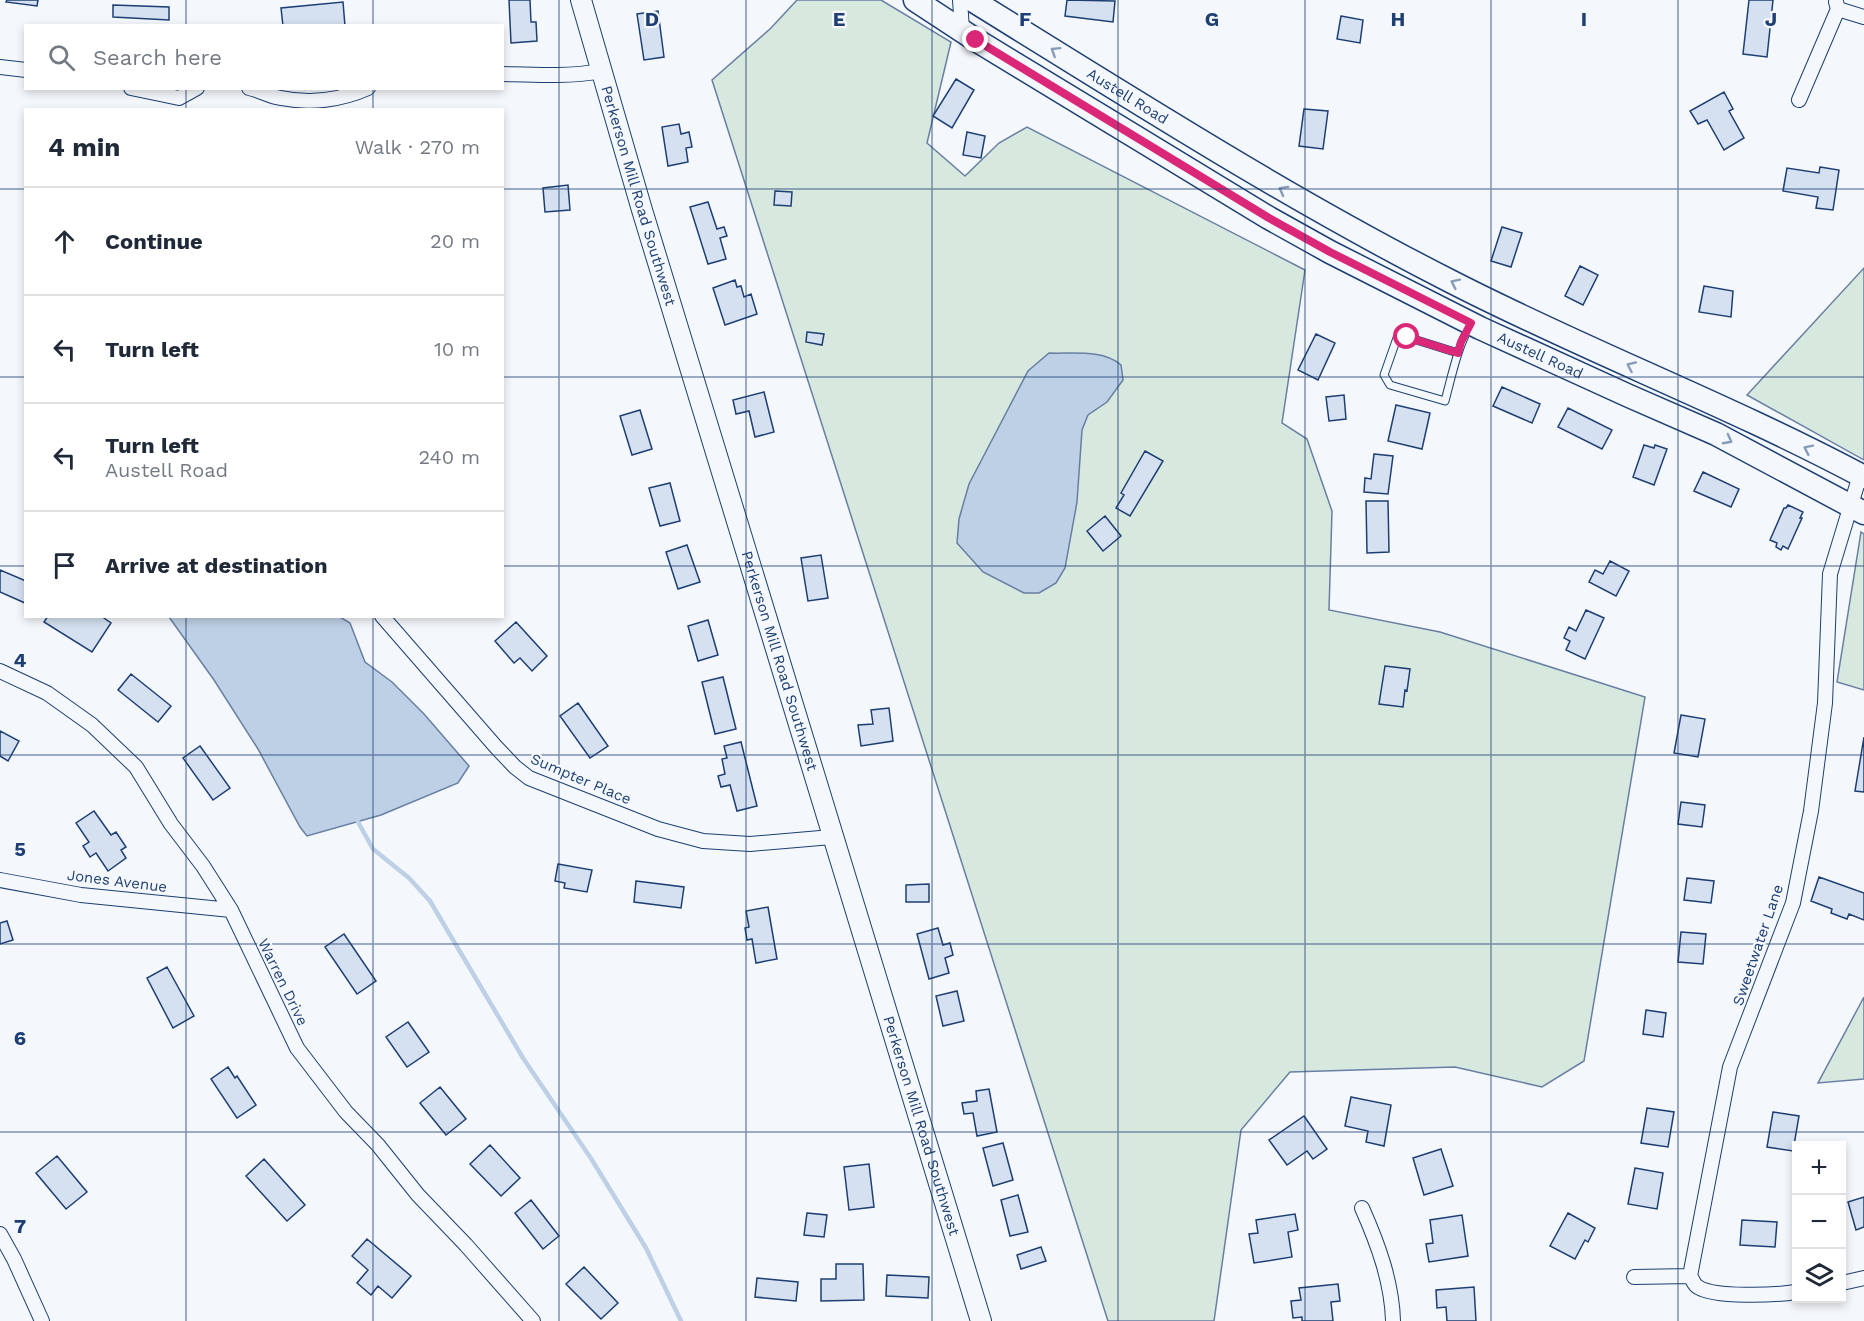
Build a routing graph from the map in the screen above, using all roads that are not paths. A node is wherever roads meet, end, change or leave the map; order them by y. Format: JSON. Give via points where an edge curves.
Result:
{"nodes":[{"id":1,"x":581,"y":0,"type":"edge"},
{"id":2,"x":915,"y":0,"type":"edge"},
{"id":3,"x":960,"y":0,"type":"edge"},
{"id":4,"x":972,"y":0,"type":"edge"},
{"id":5,"x":1837,"y":4,"type":"edge"},
{"id":6,"x":1864,"y":17,"type":"edge"},
{"id":7,"x":962,"y":30,"type":"junction"},
{"id":8,"x":0,"y":67,"type":"edge"},
{"id":9,"x":24,"y":70,"type":"edge"},
{"id":10,"x":601,"y":70,"type":"junction"},
{"id":11,"x":504,"y":74,"type":"edge"},
{"id":12,"x":137,"y":90,"type":"edge"},
{"id":13,"x":195,"y":90,"type":"edge"},
{"id":14,"x":255,"y":90,"type":"edge"},
{"id":15,"x":364,"y":90,"type":"edge"},
{"id":16,"x":1799,"y":100,"type":"dead end"},
{"id":17,"x":179,"y":104,"type":"edge"},
{"id":18,"x":1471,"y":323,"type":"junction"},
{"id":19,"x":1458,"y":353,"type":"junction"},
{"id":20,"x":1862,"y":476,"type":"edge"},
{"id":21,"x":1857,"y":510,"type":"edge"},
{"id":22,"x":384,"y":618,"type":"edge"},
{"id":23,"x":0,"y":671,"type":"edge"},
{"id":24,"x":832,"y":837,"type":"junction"},
{"id":25,"x":0,"y":880,"type":"edge"},
{"id":26,"x":231,"y":910,"type":"junction"},
{"id":27,"x":1362,"y":1208,"type":"dead end"},
{"id":28,"x":0,"y":1234,"type":"edge"},
{"id":29,"x":1690,"y":1276,"type":"junction"},
{"id":30,"x":1634,"y":1277,"type":"dead end"},
{"id":31,"x":1864,"y":1278,"type":"edge"},
{"id":32,"x":1846,"y":1282,"type":"edge"},
{"id":33,"x":1792,"y":1292,"type":"edge"},
{"id":34,"x":42,"y":1321,"type":"edge"},
{"id":35,"x":533,"y":1321,"type":"edge"},
{"id":36,"x":981,"y":1321,"type":"edge"},
{"id":37,"x":1392,"y":1321,"type":"edge"}],
"edges":[{"from":1,"to":10,"type":"street","name":"Perkerson Mill Road Southwest"},
{"from":2,"to":7,"type":"main road","name":"Austell Road"},
{"from":3,"to":7,"type":"street"},
{"from":20,"to":4,"type":"main road","name":"Austell Road","one_way":true,"via":[[1433,272],[1256,175]]},
{"from":5,"to":6,"type":"street"},
{"from":5,"to":16,"type":"street"},
{"from":7,"to":18,"type":"main road","name":"Austell Road","via":[[1269,218]]},
{"from":8,"to":9,"type":"street"},
{"from":10,"to":11,"type":"street","via":[[587,74]]},
{"from":10,"to":24,"type":"street","name":"Perkerson Mill Road Southwest"},
{"from":12,"to":17,"type":"street"},
{"from":13,"to":17,"type":"street"},
{"from":14,"to":15,"type":"street","via":[[280,98],[324,101]]},
{"from":18,"to":19,"type":"lane"},
{"from":18,"to":21,"type":"main road","name":"Austell Road","one_way":true,"via":[[1716,434]]},
{"from":19,"to":19,"type":"lane","via":[[1445,401],[1390,385],[1384,375],[1397,338],[1407,337]]},
{"from":20,"to":21,"type":"street","name":"Sweetwater Lane"},
{"from":21,"to":29,"type":"street","name":"Sweetwater Lane","via":[[1830,574],[1825,703],[1811,811],[1793,903],[1730,1067]]},
{"from":22,"to":24,"type":"street","name":"Sumpter Place","via":[[496,747],[529,778],[658,829],[703,841],[750,844]]},
{"from":23,"to":26,"type":"street","name":"Warren Drive","via":[[46,693],[92,724],[136,767]]},
{"from":24,"to":36,"type":"street","name":"Perkerson Mill Road Southwest"},
{"from":25,"to":26,"type":"street","name":"Jones Avenue","via":[[81,895]]},
{"from":26,"to":35,"type":"street","name":"Warren Drive","via":[[297,1048],[346,1112]]},
{"from":27,"to":37,"type":"street","via":[[1387,1276]]},
{"from":28,"to":34,"type":"street"},
{"from":29,"to":30,"type":"street"},
{"from":29,"to":33,"type":"street","via":[[1695,1286],[1707,1291]]},
{"from":31,"to":32,"type":"street"}]}
